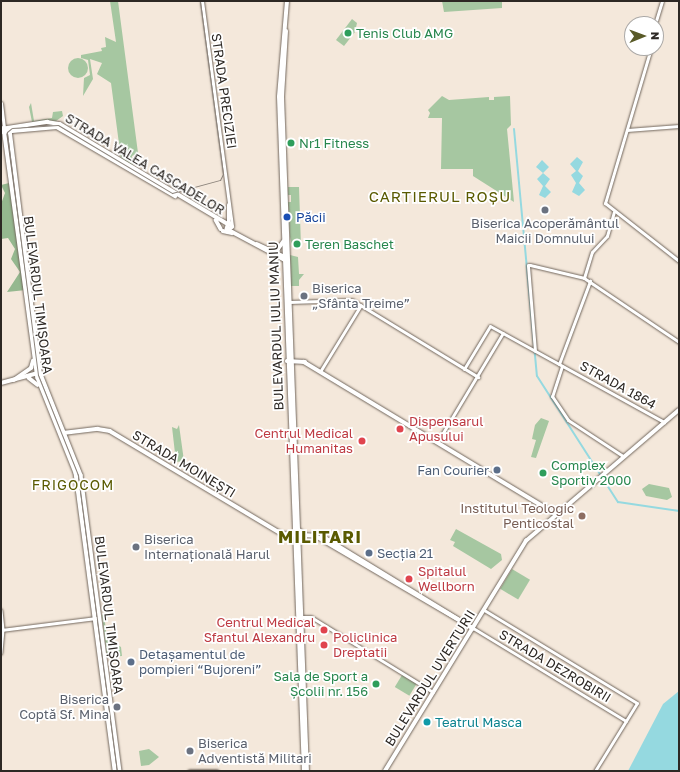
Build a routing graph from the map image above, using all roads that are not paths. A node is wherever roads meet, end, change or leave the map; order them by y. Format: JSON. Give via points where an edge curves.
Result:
{"nodes":[{"id":1,"x":202,"y":1,"type":"edge"},
{"id":2,"x":288,"y":1,"type":"edge"},
{"id":3,"x":662,"y":1,"type":"edge"},
{"id":4,"x":657,"y":16,"type":"edge"},
{"id":5,"x":649,"y":56,"type":"edge"},
{"id":6,"x":282,"y":58,"type":"junction"},
{"id":7,"x":1,"y":103,"type":"edge"},
{"id":8,"x":679,"y":126,"type":"edge"},
{"id":9,"x":6,"y":129,"type":"edge"},
{"id":10,"x":627,"y":130,"type":"junction"},
{"id":11,"x":98,"y":149,"type":"junction"},
{"id":12,"x":228,"y":195,"type":"junction"},
{"id":13,"x":614,"y":212,"type":"junction"},
{"id":14,"x":228,"y":215,"type":"junction"},
{"id":15,"x":223,"y":222,"type":"junction"},
{"id":16,"x":227,"y":227,"type":"junction"},
{"id":17,"x":283,"y":242,"type":"junction"},
{"id":18,"x":267,"y":249,"type":"junction"},
{"id":19,"x":24,"y":253,"type":"junction"},
{"id":20,"x":285,"y":260,"type":"junction"},
{"id":21,"x":679,"y":261,"type":"edge"},
{"id":22,"x":584,"y":278,"type":"junction"},
{"id":23,"x":590,"y":281,"type":"junction"},
{"id":24,"x":288,"y":302,"type":"junction"},
{"id":25,"x":361,"y":305,"type":"junction"},
{"id":26,"x":503,"y":333,"type":"junction"},
{"id":27,"x":679,"y":342,"type":"edge"},
{"id":28,"x":34,"y":348,"type":"junction"},
{"id":29,"x":535,"y":351,"type":"junction"},
{"id":30,"x":37,"y":360,"type":"junction"},
{"id":31,"x":289,"y":361,"type":"junction"},
{"id":32,"x":560,"y":365,"type":"junction"},
{"id":33,"x":464,"y":369,"type":"junction"},
{"id":34,"x":320,"y":371,"type":"junction"},
{"id":35,"x":39,"y":374,"type":"junction"},
{"id":36,"x":478,"y":377,"type":"junction"},
{"id":37,"x":29,"y":378,"type":"junction"},
{"id":38,"x":14,"y":380,"type":"junction"},
{"id":39,"x":1,"y":382,"type":"edge"},
{"id":40,"x":41,"y":390,"type":"junction"},
{"id":41,"x":679,"y":410,"type":"edge"},
{"id":42,"x":664,"y":422,"type":"junction"},
{"id":43,"x":63,"y":433,"type":"junction"},
{"id":44,"x":437,"y":442,"type":"junction"},
{"id":45,"x":623,"y":456,"type":"junction"},
{"id":46,"x":556,"y":514,"type":"junction"},
{"id":47,"x":304,"y":535,"type":"junction"},
{"id":48,"x":296,"y":536,"type":"junction"},
{"id":49,"x":484,"y":610,"type":"junction"},
{"id":50,"x":1,"y":611,"type":"edge"},
{"id":51,"x":97,"y":615,"type":"junction"},
{"id":52,"x":300,"y":617,"type":"junction"},
{"id":53,"x":473,"y":628,"type":"junction"},
{"id":54,"x":2,"y":630,"type":"edge"},
{"id":55,"x":1,"y":652,"type":"edge"},
{"id":56,"x":433,"y":692,"type":"junction"},
{"id":57,"x":626,"y":721,"type":"junction"},
{"id":58,"x":113,"y":735,"type":"junction"},
{"id":59,"x":116,"y":771,"type":"edge"},
{"id":60,"x":120,"y":771,"type":"edge"},
{"id":61,"x":189,"y":771,"type":"edge"},
{"id":62,"x":218,"y":771,"type":"edge"},
{"id":63,"x":304,"y":771,"type":"edge"},
{"id":64,"x":307,"y":771,"type":"edge"},
{"id":65,"x":385,"y":771,"type":"edge"},
{"id":66,"x":595,"y":771,"type":"edge"}],
"edges":[{"from":1,"to":12,"type":"street","name":"STRADA PRECIZIEI"},
{"from":2,"to":6,"type":"main road","name":"BULEVARDUL IULIU MANIU"},
{"from":3,"to":4,"type":"street"},
{"from":5,"to":10,"type":"street"},
{"from":6,"to":17,"type":"main road","name":"BULEVARDUL IULIU MANIU","via":[[279,88]]},
{"from":6,"to":20,"type":"main road","name":"BULEVARDUL IULIU MANIU"},
{"from":7,"to":9,"type":"street","name":"BULEVARDUL TIMIȘOARA"},
{"from":8,"to":10,"type":"street"},
{"from":9,"to":11,"type":"main road","name":"STRADA VALEA CASCADELOR","via":[[46,124],[60,128]]},
{"from":9,"to":19,"type":"main road","name":"BULEVARDUL TIMIȘOARA"},
{"from":10,"to":13,"type":"street","via":[[605,203]]},
{"from":11,"to":15,"type":"main road","name":"STRADA VALEA CASCADELOR"},
{"from":11,"to":16,"type":"main road","name":"STRADA VALEA CASCADELOR"},
{"from":12,"to":14,"type":"street","name":"STRADA PRECIZIEI"},
{"from":12,"to":16,"type":"street","name":"STRADA PRECIZIEI"},
{"from":13,"to":21,"type":"street"},
{"from":13,"to":22,"type":"street","via":[[607,236],[592,252]]},
{"from":14,"to":15,"type":"street"},
{"from":14,"to":16,"type":"street","name":"STRADA PRECIZIEI"},
{"from":15,"to":16,"type":"main road","name":"STRADA VALEA CASCADELOR"},
{"from":16,"to":18,"type":"main road","name":"STRADA VALEA CASCADELOR"},
{"from":16,"to":20,"type":"main road","name":"STRADA VALEA CASCADELOR"},
{"from":17,"to":18,"type":"main road","via":[[278,249]]},
{"from":17,"to":20,"type":"main road","name":"BULEVARDUL IULIU MANIU"},
{"from":18,"to":20,"type":"main road","name":"STRADA VALEA CASCADELOR"},
{"from":19,"to":28,"type":"main road","name":"BULEVARDUL TIMIȘOARA"},
{"from":19,"to":30,"type":"main road","name":"BULEVARDUL TIMIȘOARA"},
{"from":20,"to":24,"type":"main road","name":"BULEVARDUL IULIU MANIU"},
{"from":20,"to":31,"type":"main road","name":"BULEVARDUL IULIU MANIU"},
{"from":22,"to":23,"type":"street"},
{"from":22,"to":29,"type":"street","via":[[528,265]]},
{"from":23,"to":27,"type":"street"},
{"from":23,"to":32,"type":"street"},
{"from":24,"to":25,"type":"street","via":[[348,299]]},
{"from":24,"to":31,"type":"main road","name":"BULEVARDUL IULIU MANIU"},
{"from":25,"to":33,"type":"street"},
{"from":25,"to":34,"type":"street"},
{"from":26,"to":29,"type":"street","name":"STRADA 1864"},
{"from":26,"to":33,"type":"street","name":"STRADA 1864","via":[[490,326]]},
{"from":26,"to":36,"type":"street"},
{"from":28,"to":30,"type":"main road","name":"BULEVARDUL TIMIȘOARA"},
{"from":28,"to":38,"type":"main road","via":[[32,368]]},
{"from":29,"to":32,"type":"street","name":"STRADA 1864"},
{"from":30,"to":35,"type":"main road","name":"BULEVARDUL TIMIȘOARA"},
{"from":31,"to":34,"type":"main road","via":[[304,362]]},
{"from":31,"to":48,"type":"main road","name":"BULEVARDUL IULIU MANIU"},
{"from":32,"to":42,"type":"street","name":"STRADA 1864"},
{"from":32,"to":45,"type":"street","name":"STRADA 1864","via":[[552,396],[572,424]]},
{"from":33,"to":36,"type":"street"},
{"from":34,"to":44,"type":"main road"},
{"from":35,"to":37,"type":"main road"},
{"from":35,"to":38,"type":"main road"},
{"from":35,"to":40,"type":"main road","name":"BULEVARDUL TIMIȘOARA"},
{"from":35,"to":43,"type":"main road","name":"BULEVARDUL TIMIȘOARA"},
{"from":36,"to":44,"type":"street"},
{"from":37,"to":38,"type":"main road"},
{"from":37,"to":40,"type":"main road"},
{"from":38,"to":39,"type":"main road"},
{"from":40,"to":43,"type":"main road","name":"BULEVARDUL TIMIȘOARA"},
{"from":41,"to":42,"type":"main road","name":"BULEVARDUL UVERTURII"},
{"from":42,"to":45,"type":"main road","name":"BULEVARDUL UVERTURII"},
{"from":43,"to":48,"type":"main road","name":"STRADA MOINEȘTI","via":[[98,429],[111,432],[285,536]]},
{"from":43,"to":51,"type":"main road","name":"BULEVARDUL TIMIȘOARA","via":[[78,472]]},
{"from":44,"to":46,"type":"main road"},
{"from":45,"to":46,"type":"main road","name":"BULEVARDUL UVERTURII"},
{"from":46,"to":49,"type":"main road","name":"BULEVARDUL UVERTURII","via":[[524,543]]},
{"from":47,"to":48,"type":"main road"},
{"from":47,"to":48,"type":"main road","name":"STRADA DEZROBIRII"},
{"from":47,"to":48,"type":"main road","name":"STRADA MOINEȘTI"},
{"from":47,"to":53,"type":"main road","name":"STRADA DEZROBIRII","via":[[318,534]]},
{"from":48,"to":52,"type":"main road","name":"BULEVARDUL IULIU MANIU"},
{"from":49,"to":53,"type":"main road","name":"BULEVARDUL UVERTURII"},
{"from":49,"to":57,"type":"street","via":[[637,703]]},
{"from":50,"to":54,"type":"main road"},
{"from":51,"to":54,"type":"street"},
{"from":51,"to":58,"type":"main road","name":"BULEVARDUL TIMIȘOARA"},
{"from":52,"to":56,"type":"street","via":[[311,617]]},
{"from":52,"to":63,"type":"main road","name":"BULEVARDUL IULIU MANIU"},
{"from":52,"to":64,"type":"main road","name":"BULEVARDUL IULIU MANIU"},
{"from":53,"to":56,"type":"main road","name":"BULEVARDUL UVERTURII"},
{"from":53,"to":57,"type":"street","name":"STRADA DEZROBIRII"},
{"from":54,"to":55,"type":"main road"},
{"from":56,"to":65,"type":"main road","name":"BULEVARDUL UVERTURII"},
{"from":57,"to":66,"type":"street"},
{"from":58,"to":59,"type":"main road","name":"BULEVARDUL TIMIȘOARA"},
{"from":58,"to":60,"type":"main road","name":"BULEVARDUL TIMIȘOARA"},
{"from":61,"to":62,"type":"street"}]}
